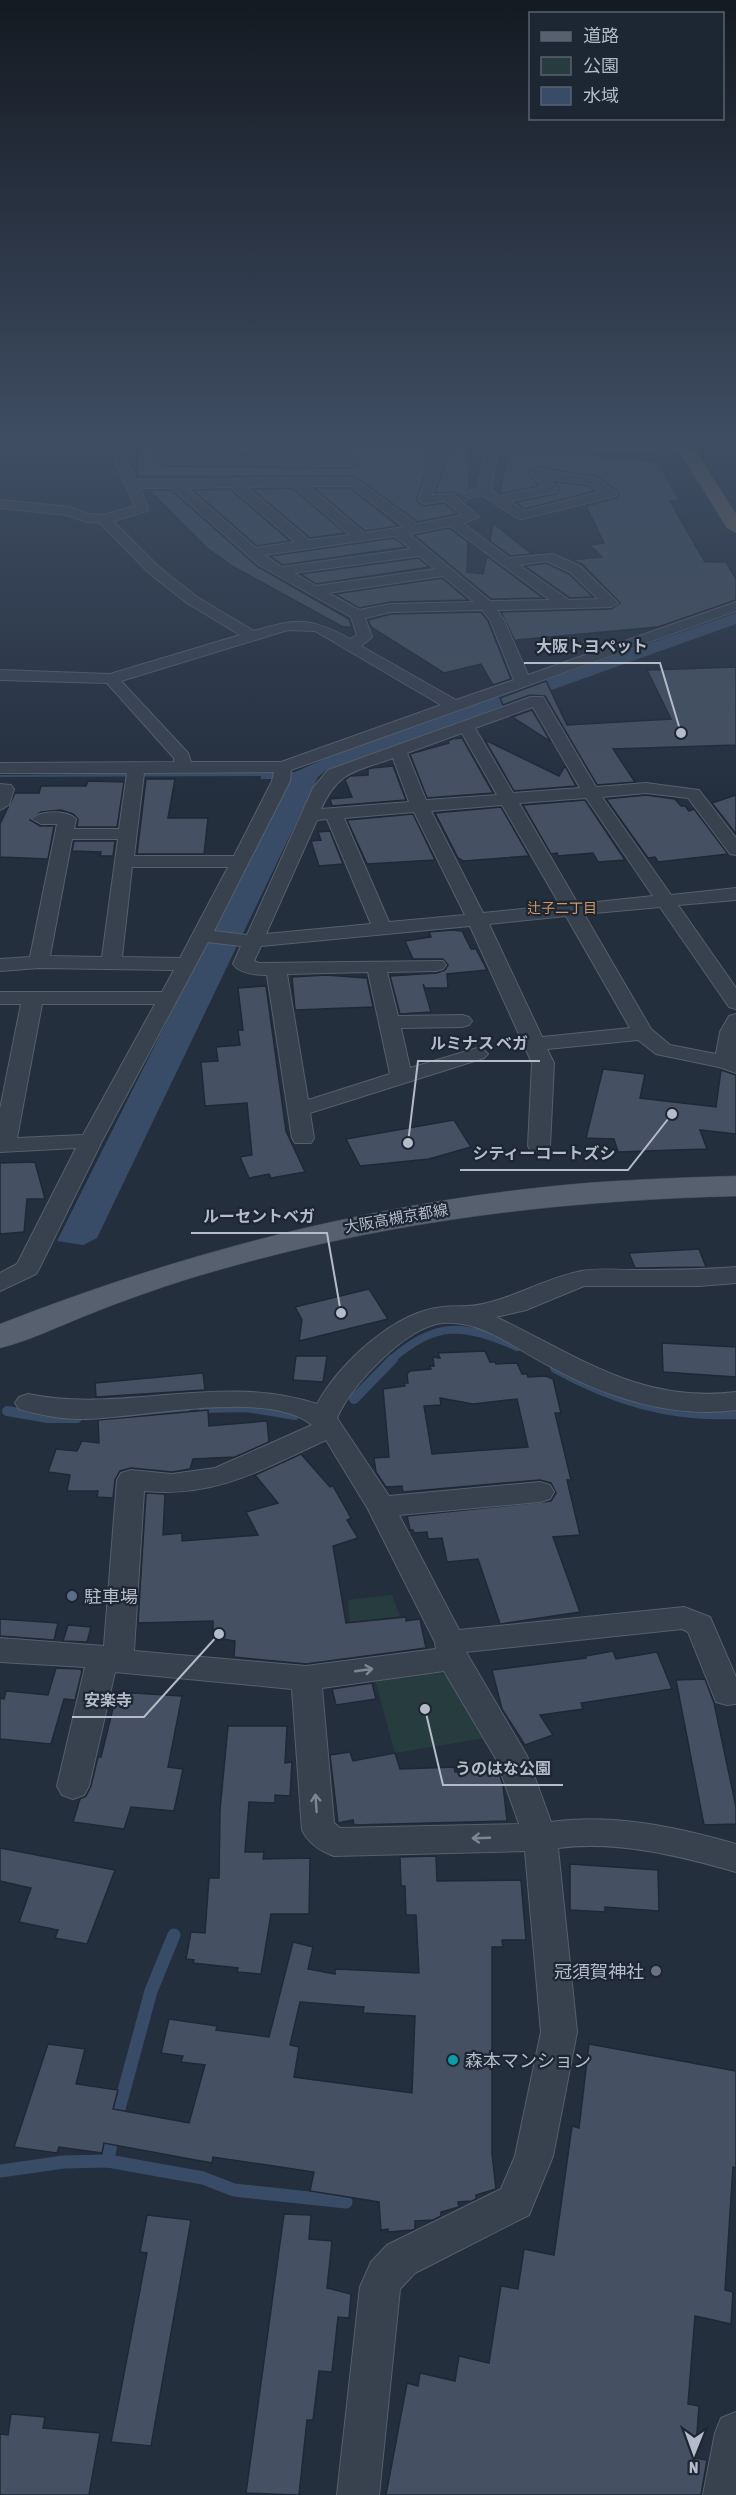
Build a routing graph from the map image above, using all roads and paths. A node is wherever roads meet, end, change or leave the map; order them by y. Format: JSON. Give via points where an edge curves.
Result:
{"nodes":[{"id":1,"x":145,"y":560,"type":"edge"},
{"id":2,"x":265,"y":560,"type":"edge"},
{"id":3,"x":358,"y":560,"type":"edge"},
{"id":4,"x":432,"y":560,"type":"edge"},
{"id":5,"x":519,"y":560,"type":"edge"},
{"id":6,"x":556,"y":560,"type":"edge"},
{"id":7,"x":506,"y":562,"type":"joint"},
{"id":8,"x":280,"y":571,"type":"junction"},
{"id":9,"x":446,"y":572,"type":"junction"},
{"id":10,"x":316,"y":590,"type":"junction"},
{"id":11,"x":564,"y":603,"type":"junction"},
{"id":12,"x":484,"y":604,"type":"junction"},
{"id":13,"x":736,"y":606,"type":"edge"},
{"id":14,"x":357,"y":615,"type":"junction"},
{"id":15,"x":252,"y":636,"type":"junction"},
{"id":16,"x":350,"y":646,"type":"junction"},
{"id":17,"x":0,"y":675,"type":"edge"},
{"id":18,"x":111,"y":679,"type":"junction"},
{"id":19,"x":523,"y":682,"type":"junction"},
{"id":20,"x":454,"y":706,"type":"junction"},
{"id":21,"x":465,"y":725,"type":"junction"},
{"id":22,"x":398,"y":751,"type":"junction"},
{"id":23,"x":183,"y":766,"type":"junction"},
{"id":24,"x":0,"y":768,"type":"edge"},
{"id":25,"x":135,"y":772,"type":"junction"},
{"id":26,"x":282,"y":773,"type":"junction"},
{"id":27,"x":0,"y":789,"type":"edge"},
{"id":28,"x":591,"y":792,"type":"junction"},
{"id":29,"x":506,"y":800,"type":"junction"},
{"id":30,"x":0,"y":805,"type":"edge"},
{"id":31,"x":420,"y":807,"type":"junction"},
{"id":32,"x":310,"y":815,"type":"junction"},
{"id":33,"x":334,"y":815,"type":"junction"},
{"id":34,"x":41,"y":819,"type":"dead end"},
{"id":35,"x":64,"y":834,"type":"junction"},
{"id":36,"x":127,"y":834,"type":"junction"},
{"id":37,"x":736,"y":850,"type":"edge"},
{"id":38,"x":240,"y":861,"type":"junction"},
{"id":39,"x":123,"y":862,"type":"junction"},
{"id":40,"x":736,"y":894,"type":"edge"},
{"id":41,"x":666,"y":901,"type":"junction"},
{"id":42,"x":572,"y":910,"type":"junction"},
{"id":43,"x":477,"y":920,"type":"junction"},
{"id":44,"x":382,"y":928,"type":"junction"},
{"id":45,"x":205,"y":937,"type":"junction"},
{"id":46,"x":248,"y":941,"type":"junction"},
{"id":47,"x":39,"y":962,"type":"junction"},
{"id":48,"x":111,"y":963,"type":"junction"},
{"id":49,"x":186,"y":964,"type":"junction"},
{"id":50,"x":0,"y":965,"type":"edge"},
{"id":51,"x":436,"y":965,"type":"dead end"},
{"id":52,"x":376,"y":966,"type":"junction"},
{"id":53,"x":276,"y":969,"type":"junction"},
{"id":54,"x":33,"y":997,"type":"junction"},
{"id":55,"x":0,"y":998,"type":"edge"},
{"id":56,"x":168,"y":998,"type":"junction"},
{"id":57,"x":736,"y":1003,"type":"edge"},
{"id":58,"x":736,"y":1020,"type":"edge"},
{"id":59,"x":462,"y":1021,"type":"dead end"},
{"id":60,"x":389,"y":1022,"type":"junction"},
{"id":61,"x":644,"y":1033,"type":"junction"},
{"id":62,"x":535,"y":1044,"type":"junction"},
{"id":63,"x":477,"y":1054,"type":"dead end"},
{"id":64,"x":730,"y":1064,"type":"edge"},
{"id":65,"x":402,"y":1078,"type":"junction"},
{"id":66,"x":298,"y":1110,"type":"junction"},
{"id":67,"x":303,"y":1138,"type":"dead end"},
{"id":68,"x":91,"y":1141,"type":"junction"},
{"id":69,"x":2,"y":1145,"type":"edge"},
{"id":70,"x":539,"y":1146,"type":"dead end"},
{"id":71,"x":736,"y":1186,"type":"edge"},
{"id":72,"x":736,"y":1203,"type":"edge"},
{"id":73,"x":736,"y":1275,"type":"edge"},
{"id":74,"x":0,"y":1283,"type":"edge"},
{"id":75,"x":467,"y":1316,"type":"junction"},
{"id":76,"x":0,"y":1337,"type":"edge"},
{"id":77,"x":0,"y":1354,"type":"edge"},
{"id":78,"x":736,"y":1401,"type":"edge"},
{"id":79,"x":28,"y":1403,"type":"dead end"},
{"id":80,"x":328,"y":1422,"type":"junction"},
{"id":81,"x":540,"y":1492,"type":"dead end"},
{"id":82,"x":381,"y":1507,"type":"junction"},
{"id":83,"x":0,"y":1650,"type":"edge"},
{"id":84,"x":451,"y":1650,"type":"junction"},
{"id":85,"x":111,"y":1659,"type":"junction"},
{"id":86,"x":306,"y":1678,"type":"junction"},
{"id":87,"x":736,"y":1692,"type":"edge"},
{"id":88,"x":73,"y":1786,"type":"dead end"},
{"id":89,"x":540,"y":1837,"type":"junction"},
{"id":90,"x":736,"y":1858,"type":"edge"},
{"id":91,"x":736,"y":2433,"type":"edge"},
{"id":92,"x":358,"y":2495,"type":"edge"},
{"id":93,"x":724,"y":2495,"type":"edge"}],
"edges":[{"from":1,"to":15,"type":"street","via":[[192,600]]},
{"from":2,"to":8,"type":"street"},
{"from":3,"to":8,"type":"street"},
{"from":4,"to":9,"type":"street"},
{"from":5,"to":7,"type":"street"},
{"from":6,"to":11,"type":"street","via":[[575,569],[611,603]]},
{"from":7,"to":11,"type":"street"},
{"from":8,"to":10,"type":"street"},
{"from":9,"to":10,"type":"street"},
{"from":9,"to":12,"type":"street"},
{"from":10,"to":14,"type":"street"},
{"from":11,"to":12,"type":"street"},
{"from":12,"to":14,"type":"street","via":[[391,608]]},
{"from":12,"to":19,"type":"street","via":[[497,620]]},
{"from":13,"to":19,"type":"street"},
{"from":14,"to":16,"type":"street","via":[[365,637]]},
{"from":15,"to":16,"type":"street","via":[[287,626],[318,627]]},
{"from":15,"to":18,"type":"street"},
{"from":16,"to":20,"type":"street"},
{"from":17,"to":18,"type":"street"},
{"from":18,"to":23,"type":"street","via":[[182,757]]},
{"from":19,"to":20,"type":"street"},
{"from":20,"to":26,"type":"street"},
{"from":21,"to":22,"type":"street"},
{"from":21,"to":28,"type":"street","via":[[537,700]]},
{"from":21,"to":29,"type":"street"},
{"from":22,"to":31,"type":"street"},
{"from":22,"to":32,"type":"street","via":[[334,774],[322,788]]},
{"from":23,"to":25,"type":"street"},
{"from":23,"to":26,"type":"street"},
{"from":24,"to":25,"type":"street"},
{"from":25,"to":36,"type":"street"},
{"from":26,"to":38,"type":"street"},
{"from":27,"to":30,"type":"street","via":[[5,789]]},
{"from":28,"to":29,"type":"street"},
{"from":28,"to":37,"type":"street","via":[[646,788],[693,794]]},
{"from":28,"to":41,"type":"street"},
{"from":29,"to":31,"type":"street"},
{"from":29,"to":42,"type":"street"},
{"from":31,"to":33,"type":"street"},
{"from":31,"to":43,"type":"street"},
{"from":32,"to":33,"type":"street"},
{"from":32,"to":46,"type":"street"},
{"from":33,"to":44,"type":"street"},
{"from":34,"to":35,"type":"street","via":[[67,819]]},
{"from":35,"to":36,"type":"street"},
{"from":35,"to":47,"type":"street"},
{"from":36,"to":39,"type":"street"},
{"from":38,"to":39,"type":"street"},
{"from":38,"to":45,"type":"street"},
{"from":39,"to":48,"type":"street"},
{"from":40,"to":41,"type":"street"},
{"from":41,"to":42,"type":"street"},
{"from":41,"to":57,"type":"street"},
{"from":42,"to":43,"type":"street"},
{"from":42,"to":61,"type":"street"},
{"from":43,"to":44,"type":"street"},
{"from":43,"to":62,"type":"street"},
{"from":44,"to":46,"type":"street"},
{"from":45,"to":46,"type":"street"},
{"from":45,"to":49,"type":"street"},
{"from":46,"to":53,"type":"street","via":[[245,966]]},
{"from":47,"to":48,"type":"street"},
{"from":47,"to":50,"type":"street"},
{"from":48,"to":49,"type":"street"},
{"from":49,"to":56,"type":"street"},
{"from":51,"to":52,"type":"street"},
{"from":52,"to":53,"type":"street"},
{"from":52,"to":60,"type":"street"},
{"from":53,"to":66,"type":"street"},
{"from":54,"to":55,"type":"street"},
{"from":54,"to":56,"type":"street"},
{"from":54,"to":69,"type":"street"},
{"from":56,"to":68,"type":"street"},
{"from":58,"to":64,"type":"street","via":[[730,1032]]},
{"from":59,"to":60,"type":"street"},
{"from":60,"to":65,"type":"street"},
{"from":61,"to":62,"type":"street"},
{"from":61,"to":64,"type":"street","via":[[663,1050]]},
{"from":62,"to":70,"type":"street","via":[[543,1063]]},
{"from":63,"to":65,"type":"street"},
{"from":65,"to":66,"type":"street"},
{"from":66,"to":67,"type":"street"},
{"from":68,"to":69,"type":"street"},
{"from":68,"to":74,"type":"street","via":[[27,1269]]},
{"from":71,"to":76,"type":"main road","name":"大阪高槻京都線","via":[[550,1196],[362,1223],[229,1254]]},
{"from":72,"to":77,"type":"main road","name":"大阪高槻京都線","via":[[530,1215],[326,1250],[190,1285]]},
{"from":73,"to":75,"type":"street","via":[[584,1278],[517,1304]]},
{"from":75,"to":78,"type":"street","via":[[491,1322],[561,1362],[633,1393],[693,1403]]},
{"from":75,"to":80,"type":"street","via":[[418,1320],[390,1337],[329,1401]]},
{"from":79,"to":80,"type":"street","via":[[86,1410],[208,1399],[257,1399],[307,1408]]},
{"from":80,"to":82,"type":"street"},
{"from":80,"to":85,"type":"street","via":[[220,1477],[172,1484],[131,1480]]},
{"from":81,"to":82,"type":"street"},
{"from":82,"to":84,"type":"street"},
{"from":83,"to":85,"type":"street"},
{"from":86,"to":84,"type":"street","one_way":true},
{"from":84,"to":87,"type":"street","via":[[684,1618],[700,1625],[727,1693]]},
{"from":84,"to":89,"type":"street","via":[[511,1756]]},
{"from":85,"to":86,"type":"street"},
{"from":85,"to":88,"type":"street"},
{"from":89,"to":86,"type":"street","one_way":true,"via":[[334,1842],[327,1839],[318,1830]]},
{"from":89,"to":90,"type":"street","via":[[561,1832],[659,1839]]},
{"from":89,"to":92,"type":"street","via":[[559,2032],[534,2156],[515,2202],[401,2259],[385,2276],[377,2298]]},
{"from":91,"to":93,"type":"street"}]}
